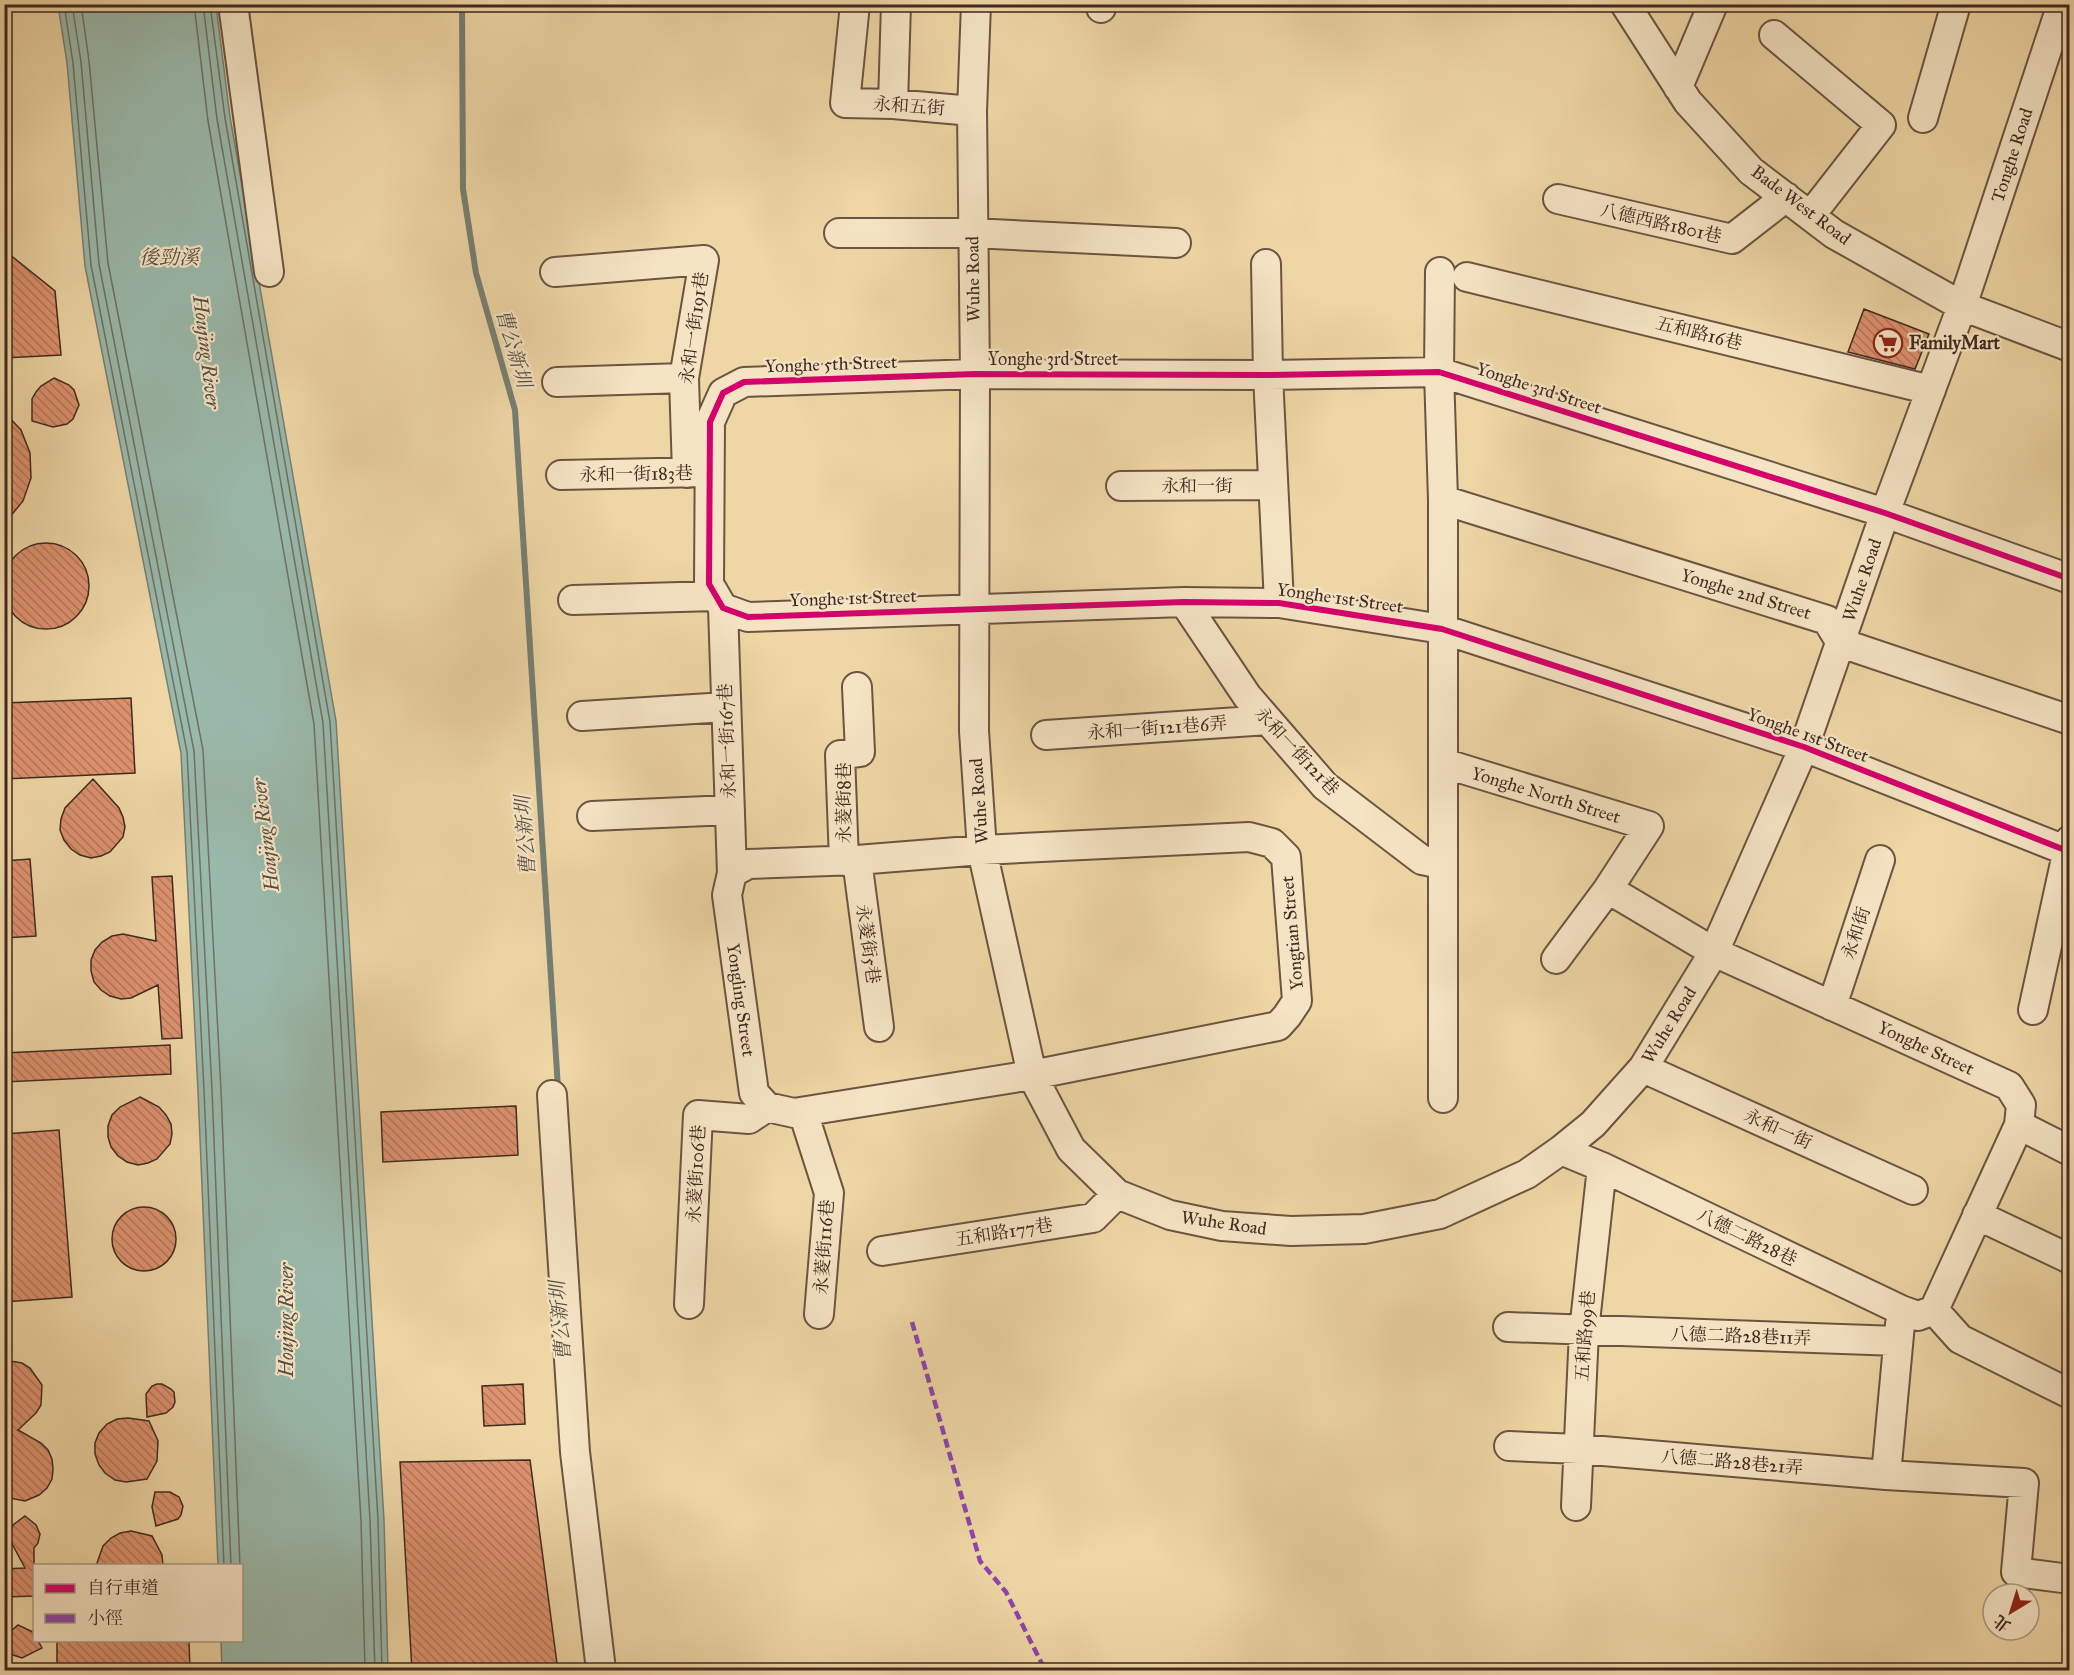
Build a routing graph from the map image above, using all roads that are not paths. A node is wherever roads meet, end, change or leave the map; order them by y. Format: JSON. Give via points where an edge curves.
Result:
{"nodes":[{"id":1,"x":232,"y":4,"type":"edge"},
{"id":2,"x":855,"y":4,"type":"edge"},
{"id":3,"x":896,"y":4,"type":"edge"},
{"id":4,"x":976,"y":4,"type":"edge"},
{"id":5,"x":1625,"y":4,"type":"edge"},
{"id":6,"x":1713,"y":4,"type":"edge"},
{"id":7,"x":1956,"y":4,"type":"edge"},
{"id":8,"x":2062,"y":4,"type":"edge"},
{"id":9,"x":1774,"y":35,"type":"dead end"},
{"id":10,"x":1678,"y":87,"type":"junction"},
{"id":11,"x":893,"y":104,"type":"junction"},
{"id":12,"x":972,"y":111,"type":"junction"},
{"id":13,"x":1923,"y":117,"type":"dead end"},
{"id":14,"x":1786,"y":197,"type":"junction"},
{"id":15,"x":1558,"y":199,"type":"dead end"},
{"id":16,"x":1810,"y":216,"type":"junction"},
{"id":17,"x":839,"y":233,"type":"dead end"},
{"id":18,"x":972,"y":233,"type":"junction"},
{"id":19,"x":1176,"y":243,"type":"dead end"},
{"id":20,"x":1266,"y":264,"type":"dead end"},
{"id":21,"x":269,"y":272,"type":"dead end"},
{"id":22,"x":555,"y":272,"type":"dead end"},
{"id":23,"x":1962,"y":306,"type":"junction"},
{"id":24,"x":2070,"y":346,"type":"edge"},
{"id":25,"x":1439,"y":372,"type":"junction"},
{"id":26,"x":975,"y":374,"type":"junction"},
{"id":27,"x":1268,"y":375,"type":"junction"},
{"id":28,"x":684,"y":378,"type":"junction"},
{"id":29,"x":557,"y":382,"type":"dead end"},
{"id":30,"x":1931,"y":390,"type":"junction"},
{"id":31,"x":698,"y":472,"type":"junction"},
{"id":32,"x":561,"y":475,"type":"dead end"},
{"id":33,"x":1273,"y":485,"type":"junction"},
{"id":34,"x":1121,"y":486,"type":"dead end"},
{"id":35,"x":1443,"y":500,"type":"junction"},
{"id":36,"x":1885,"y":513,"type":"junction"},
{"id":37,"x":2070,"y":579,"type":"edge"},
{"id":38,"x":573,"y":600,"type":"dead end"},
{"id":39,"x":720,"y":602,"type":"junction"},
{"id":40,"x":1184,"y":602,"type":"junction"},
{"id":41,"x":1279,"y":603,"type":"junction"},
{"id":42,"x":973,"y":609,"type":"junction"},
{"id":43,"x":1442,"y":629,"type":"junction"},
{"id":44,"x":1840,"y":643,"type":"junction"},
{"id":45,"x":857,"y":687,"type":"dead end"},
{"id":46,"x":726,"y":707,"type":"junction"},
{"id":47,"x":582,"y":716,"type":"dead end"},
{"id":48,"x":1268,"y":720,"type":"junction"},
{"id":49,"x":2070,"y":720,"type":"edge"},
{"id":50,"x":1046,"y":735,"type":"dead end"},
{"id":51,"x":1804,"y":747,"type":"junction"},
{"id":52,"x":1443,"y":764,"type":"junction"},
{"id":53,"x":730,"y":810,"type":"junction"},
{"id":54,"x":592,"y":816,"type":"dead end"},
{"id":55,"x":2069,"y":848,"type":"edge"},
{"id":56,"x":982,"y":850,"type":"junction"},
{"id":57,"x":1881,"y":860,"type":"dead end"},
{"id":58,"x":850,"y":861,"type":"junction"},
{"id":59,"x":1442,"y":864,"type":"junction"},
{"id":60,"x":732,"y":873,"type":"junction"},
{"id":61,"x":1608,"y":889,"type":"junction"},
{"id":62,"x":1714,"y":952,"type":"junction"},
{"id":63,"x":1556,"y":959,"type":"dead end"},
{"id":64,"x":1832,"y":1006,"type":"junction"},
{"id":65,"x":2033,"y":1010,"type":"dead end"},
{"id":66,"x":879,"y":1027,"type":"dead end"},
{"id":67,"x":1643,"y":1068,"type":"junction"},
{"id":68,"x":1032,"y":1075,"type":"junction"},
{"id":69,"x":552,"y":1095,"type":"dead end"},
{"id":70,"x":1443,"y":1098,"type":"dead end"},
{"id":71,"x":767,"y":1107,"type":"junction"},
{"id":72,"x":803,"y":1112,"type":"junction"},
{"id":73,"x":2019,"y":1125,"type":"junction"},
{"id":74,"x":1561,"y":1150,"type":"junction"},
{"id":75,"x":2070,"y":1151,"type":"edge"},
{"id":76,"x":1602,"y":1167,"type":"junction"},
{"id":77,"x":1913,"y":1190,"type":"dead end"},
{"id":78,"x":1117,"y":1194,"type":"junction"},
{"id":79,"x":1977,"y":1215,"type":"junction"},
{"id":80,"x":882,"y":1251,"type":"dead end"},
{"id":81,"x":2070,"y":1259,"type":"edge"},
{"id":82,"x":689,"y":1304,"type":"dead end"},
{"id":83,"x":1901,"y":1310,"type":"junction"},
{"id":84,"x":1934,"y":1310,"type":"junction"},
{"id":85,"x":819,"y":1314,"type":"dead end"},
{"id":86,"x":1508,"y":1327,"type":"dead end"},
{"id":87,"x":1584,"y":1331,"type":"junction"},
{"id":88,"x":1898,"y":1341,"type":"junction"},
{"id":89,"x":2070,"y":1394,"type":"edge"},
{"id":90,"x":1509,"y":1446,"type":"dead end"},
{"id":91,"x":1579,"y":1449,"type":"junction"},
{"id":92,"x":1886,"y":1475,"type":"junction"},
{"id":93,"x":1576,"y":1506,"type":"dead end"},
{"id":94,"x":2070,"y":1579,"type":"edge"},
{"id":95,"x":601,"y":1671,"type":"edge"}],
"edges":[{"from":1,"to":21,"type":"street"},
{"from":2,"to":11,"type":"street","name":"永和五街","via":[[845,103]]},
{"from":3,"to":11,"type":"street"},
{"from":4,"to":12,"type":"street","name":"Wuhe Road"},
{"from":5,"to":10,"type":"street","name":"Bade West Road"},
{"from":6,"to":10,"type":"street"},
{"from":7,"to":13,"type":"street"},
{"from":8,"to":23,"type":"street","name":"Tonghe Road"},
{"from":9,"to":16,"type":"street","via":[[1881,125]]},
{"from":10,"to":14,"type":"street","name":"Bade West Road","via":[[1751,171]]},
{"from":11,"to":12,"type":"street","name":"永和五街"},
{"from":12,"to":18,"type":"street","name":"Wuhe Road"},
{"from":14,"to":15,"type":"street","name":"八德西路1801巷","via":[[1732,240]]},
{"from":14,"to":16,"type":"street","name":"Bade West Road"},
{"from":16,"to":23,"type":"street","name":"Bade West Road","via":[[1834,234]]},
{"from":17,"to":18,"type":"street"},
{"from":18,"to":19,"type":"street"},
{"from":18,"to":26,"type":"street","name":"Wuhe Road"},
{"from":20,"to":27,"type":"street"},
{"from":22,"to":28,"type":"street","name":"永和一街191巷","via":[[704,260]]},
{"from":23,"to":24,"type":"street","name":"Bade West Road"},
{"from":23,"to":30,"type":"street","name":"Wuhe Road"},
{"from":25,"to":27,"type":"street","name":"Yonghe 3rd Street"},
{"from":25,"to":30,"type":"street","name":"五和路16巷","via":[[1453,274]]},
{"from":25,"to":35,"type":"street"},
{"from":25,"to":36,"type":"street","name":"Yonghe 3rd Street"},
{"from":26,"to":27,"type":"street","name":"Yonghe 3rd Street"},
{"from":26,"to":31,"type":"street","name":"Yonghe 5th Street","via":[[744,382],[723,393],[710,422]]},
{"from":26,"to":42,"type":"street","name":"Wuhe Road"},
{"from":27,"to":33,"type":"street"},
{"from":28,"to":29,"type":"street"},
{"from":28,"to":31,"type":"street","name":"永和一街191巷"},
{"from":30,"to":36,"type":"street","name":"Wuhe Road"},
{"from":31,"to":32,"type":"street","name":"永和一街183巷"},
{"from":31,"to":39,"type":"street","via":[[709,584]]},
{"from":33,"to":34,"type":"street","name":"永和一街"},
{"from":33,"to":41,"type":"street"},
{"from":35,"to":43,"type":"street"},
{"from":35,"to":44,"type":"street","name":"Yonghe 2nd Street","via":[[1827,620]]},
{"from":36,"to":37,"type":"street","name":"Yonghe 3rd Street"},
{"from":36,"to":44,"type":"street","name":"Wuhe Road"},
{"from":38,"to":39,"type":"street","name":"Yonghe 1st Street"},
{"from":39,"to":42,"type":"street","name":"Yonghe 1st Street","via":[[748,617]]},
{"from":39,"to":46,"type":"street","name":"永和一街167巷"},
{"from":40,"to":41,"type":"street","name":"Yonghe 1st Street"},
{"from":40,"to":42,"type":"street","name":"Yonghe 1st Street"},
{"from":40,"to":48,"type":"street","name":"永和一街121巷","via":[[1247,696]]},
{"from":41,"to":43,"type":"street","name":"Yonghe 1st Street"},
{"from":42,"to":56,"type":"street","name":"Wuhe Road","via":[[974,731]]},
{"from":43,"to":51,"type":"street","name":"Yonghe 1st Street"},
{"from":43,"to":52,"type":"street"},
{"from":44,"to":49,"type":"street"},
{"from":44,"to":51,"type":"street","name":"Wuhe Road"},
{"from":45,"to":58,"type":"street","name":"永菱街8巷","via":[[860,752],[840,755]]},
{"from":46,"to":47,"type":"street"},
{"from":46,"to":53,"type":"street","name":"永和一街167巷"},
{"from":48,"to":50,"type":"street","name":"永和一街121巷6弄"},
{"from":48,"to":59,"type":"street","name":"永和一街121巷","via":[[1325,786],[1422,860]]},
{"from":51,"to":55,"type":"street","name":"Yonghe 1st Street"},
{"from":51,"to":62,"type":"street","name":"Wuhe Road"},
{"from":52,"to":59,"type":"street"},
{"from":52,"to":61,"type":"street","name":"Yonghe North Street","via":[[1649,826]]},
{"from":53,"to":54,"type":"street"},
{"from":53,"to":60,"type":"street","name":"永和一街167巷"},
{"from":55,"to":65,"type":"street"},
{"from":56,"to":58,"type":"street"},
{"from":56,"to":68,"type":"street","name":"Wuhe Road"},
{"from":56,"to":68,"type":"street","name":"Yongtian Street","via":[[1249,837],[1272,843],[1286,857],[1298,1001],[1278,1026]]},
{"from":57,"to":64,"type":"street","name":"永和街"},
{"from":58,"to":60,"type":"street","via":[[748,864]]},
{"from":58,"to":66,"type":"street","name":"永菱街5巷"},
{"from":59,"to":70,"type":"street"},
{"from":60,"to":71,"type":"street","name":"Yongling Street","via":[[727,895],[754,1093]]},
{"from":61,"to":62,"type":"street","name":"Yonghe Street"},
{"from":61,"to":63,"type":"street"},
{"from":62,"to":64,"type":"street","name":"Yonghe Street"},
{"from":62,"to":67,"type":"street","name":"Wuhe Road"},
{"from":64,"to":73,"type":"street","name":"Yonghe Street","via":[[2009,1086],[2021,1106]]},
{"from":67,"to":74,"type":"street","name":"Wuhe Road","via":[[1593,1124]]},
{"from":67,"to":77,"type":"street","name":"永和一街"},
{"from":68,"to":72,"type":"street"},
{"from":68,"to":78,"type":"street","name":"Wuhe Road","via":[[1071,1149]]},
{"from":69,"to":95,"type":"street","via":[[575,1452]]},
{"from":71,"to":72,"type":"street"},
{"from":71,"to":82,"type":"street","name":"永菱街106巷","via":[[749,1119],[699,1115]]},
{"from":72,"to":85,"type":"street","name":"永菱街116巷","via":[[829,1193]]},
{"from":73,"to":75,"type":"street"},
{"from":73,"to":79,"type":"street"},
{"from":74,"to":76,"type":"street","name":"八德二路28巷"},
{"from":74,"to":78,"type":"street","name":"Wuhe Road","via":[[1527,1174],[1440,1214],[1364,1229],[1291,1232],[1222,1226],[1170,1215]]},
{"from":76,"to":83,"type":"street","name":"八德二路28巷"},
{"from":76,"to":87,"type":"street","name":"五和路99巷"},
{"from":78,"to":80,"type":"street","name":"五和路177巷","via":[[1094,1218]]},
{"from":79,"to":81,"type":"street"},
{"from":79,"to":84,"type":"street"},
{"from":83,"to":84,"type":"street","name":"八德二路28巷","via":[[1918,1316]]},
{"from":83,"to":88,"type":"street"},
{"from":84,"to":89,"type":"street","via":[[1960,1339]]},
{"from":86,"to":87,"type":"street","name":"八德二路28巷11弄"},
{"from":87,"to":88,"type":"street","name":"八德二路28巷11弄"},
{"from":87,"to":91,"type":"street","name":"五和路99巷"},
{"from":88,"to":92,"type":"street"},
{"from":90,"to":91,"type":"street","name":"八德二路28巷21弄"},
{"from":91,"to":92,"type":"street","name":"八德二路28巷21弄"},
{"from":91,"to":93,"type":"street","name":"五和路99巷"},
{"from":92,"to":94,"type":"street","name":"八德二路28巷21弄","via":[[2024,1483],[2016,1572]]}]}
